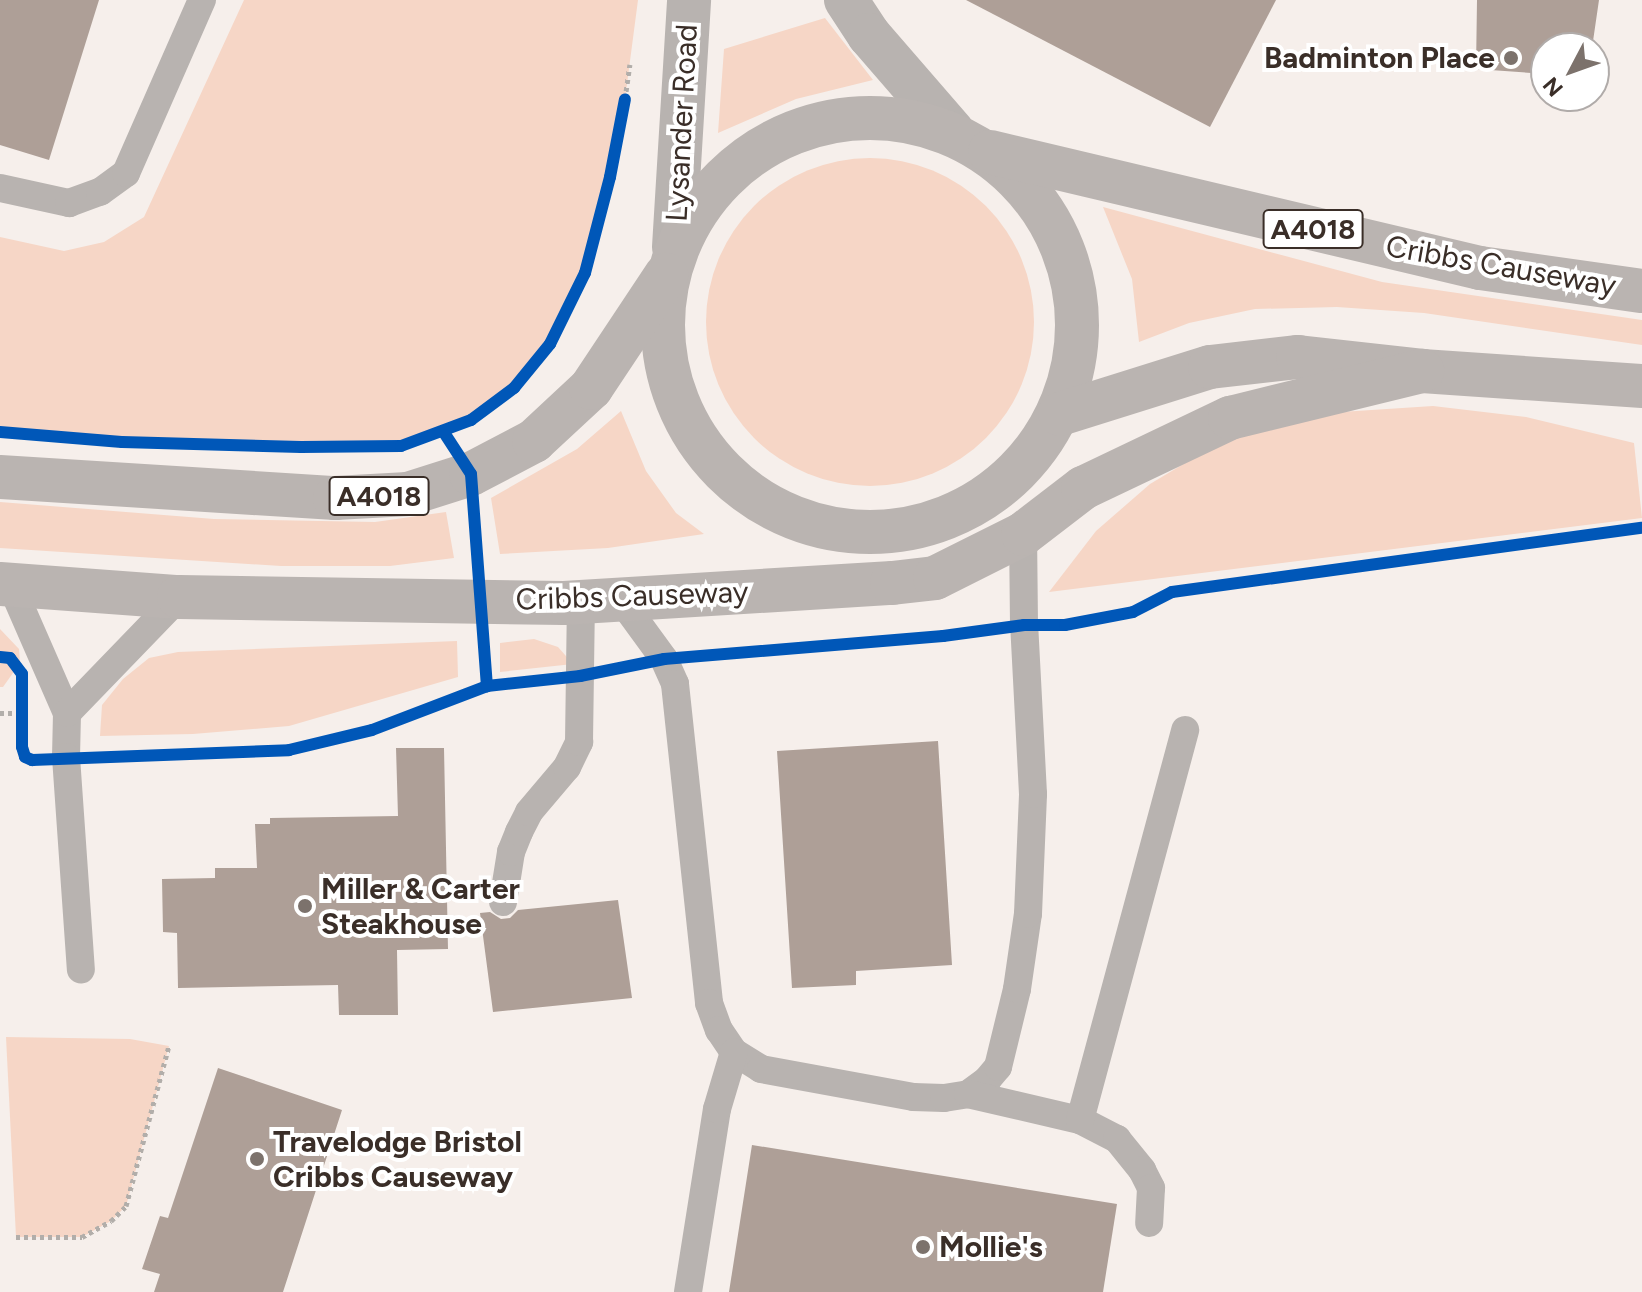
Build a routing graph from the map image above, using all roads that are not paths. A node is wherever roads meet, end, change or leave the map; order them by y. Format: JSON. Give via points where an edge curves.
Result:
{"nodes":[{"id":1,"x":202,"y":0,"type":"edge"},
{"id":2,"x":689,"y":0,"type":"edge"},
{"id":3,"x":846,"y":0,"type":"edge"},
{"id":4,"x":970,"y":142,"type":"junction"},
{"id":5,"x":0,"y":188,"type":"edge"},
{"id":6,"x":670,"y":261,"type":"junction"},
{"id":7,"x":1642,"y":291,"type":"edge"},
{"id":8,"x":1422,"y":371,"type":"junction"},
{"id":9,"x":1642,"y":386,"type":"edge"},
{"id":10,"x":1049,"y":432,"type":"junction"},
{"id":11,"x":0,"y":477,"type":"edge"},
{"id":12,"x":1023,"y":534,"type":"junction"},
{"id":13,"x":6,"y":585,"type":"edge"},
{"id":14,"x":179,"y":597,"type":"junction"},
{"id":15,"x":601,"y":601,"type":"junction"},
{"id":16,"x":67,"y":713,"type":"junction"},
{"id":17,"x":1185,"y":730,"type":"dead end"},
{"id":18,"x":503,"y":902,"type":"dead end"},
{"id":19,"x":81,"y":969,"type":"dead end"},
{"id":20,"x":734,"y":1052,"type":"junction"},
{"id":21,"x":968,"y":1094,"type":"junction"},
{"id":22,"x":1080,"y":1120,"type":"junction"},
{"id":23,"x":1149,"y":1223,"type":"dead end"},
{"id":24,"x":688,"y":1292,"type":"edge"}],
"edges":[{"from":1,"to":5,"type":"lane","via":[[126,173],[100,192],[69,203]]},
{"from":2,"to":6,"type":"street","name":"Lysander Road"},
{"from":3,"to":4,"type":"street","via":[[869,35]]},
{"from":4,"to":6,"type":"main road","number":"A4018","via":[[864,115],[800,127],[721,177]]},
{"from":4,"to":7,"type":"main road","name":"Cribbs Causeway","number":"A4018","via":[[1480,268]]},
{"from":4,"to":10,"type":"main road","via":[[1037,198],[1071,270],[1076,363]]},
{"from":6,"to":10,"type":"main road","via":[[666,375],[692,437],[760,504],[813,526],[883,534],[940,522],[995,493]]},
{"from":6,"to":11,"type":"main road","number":"A4018","via":[[591,388],[534,441],[471,474],[408,494],[335,498]]},
{"from":8,"to":9,"type":"main road"},
{"from":8,"to":10,"type":"main road","via":[[1298,357],[1210,367]]},
{"from":8,"to":12,"type":"main road","name":"Cribbs Causeway","via":[[1230,418],[1083,488]]},
{"from":10,"to":12,"type":"main road"},
{"from":12,"to":15,"type":"main road","name":"Cribbs Causeway","via":[[935,578]]},
{"from":12,"to":21,"type":"lane","via":[[1033,794],[1028,914],[998,1067]]},
{"from":13,"to":14,"type":"main road","name":"Cribbs Causeway"},
{"from":13,"to":16,"type":"lane"},
{"from":14,"to":15,"type":"main road","name":"Cribbs Causeway"},
{"from":14,"to":16,"type":"lane"},
{"from":15,"to":18,"type":"lane","via":[[579,742],[519,832]]},
{"from":15,"to":20,"type":"lane","via":[[664,659],[675,684],[709,1003]]},
{"from":16,"to":19,"type":"lane"},
{"from":17,"to":22,"type":"lane"},
{"from":20,"to":21,"type":"lane","via":[[761,1069],[913,1097]]},
{"from":20,"to":24,"type":"lane","via":[[717,1109]]},
{"from":21,"to":22,"type":"lane"},
{"from":22,"to":23,"type":"lane","via":[[1117,1139],[1142,1170],[1151,1188]]}]}
